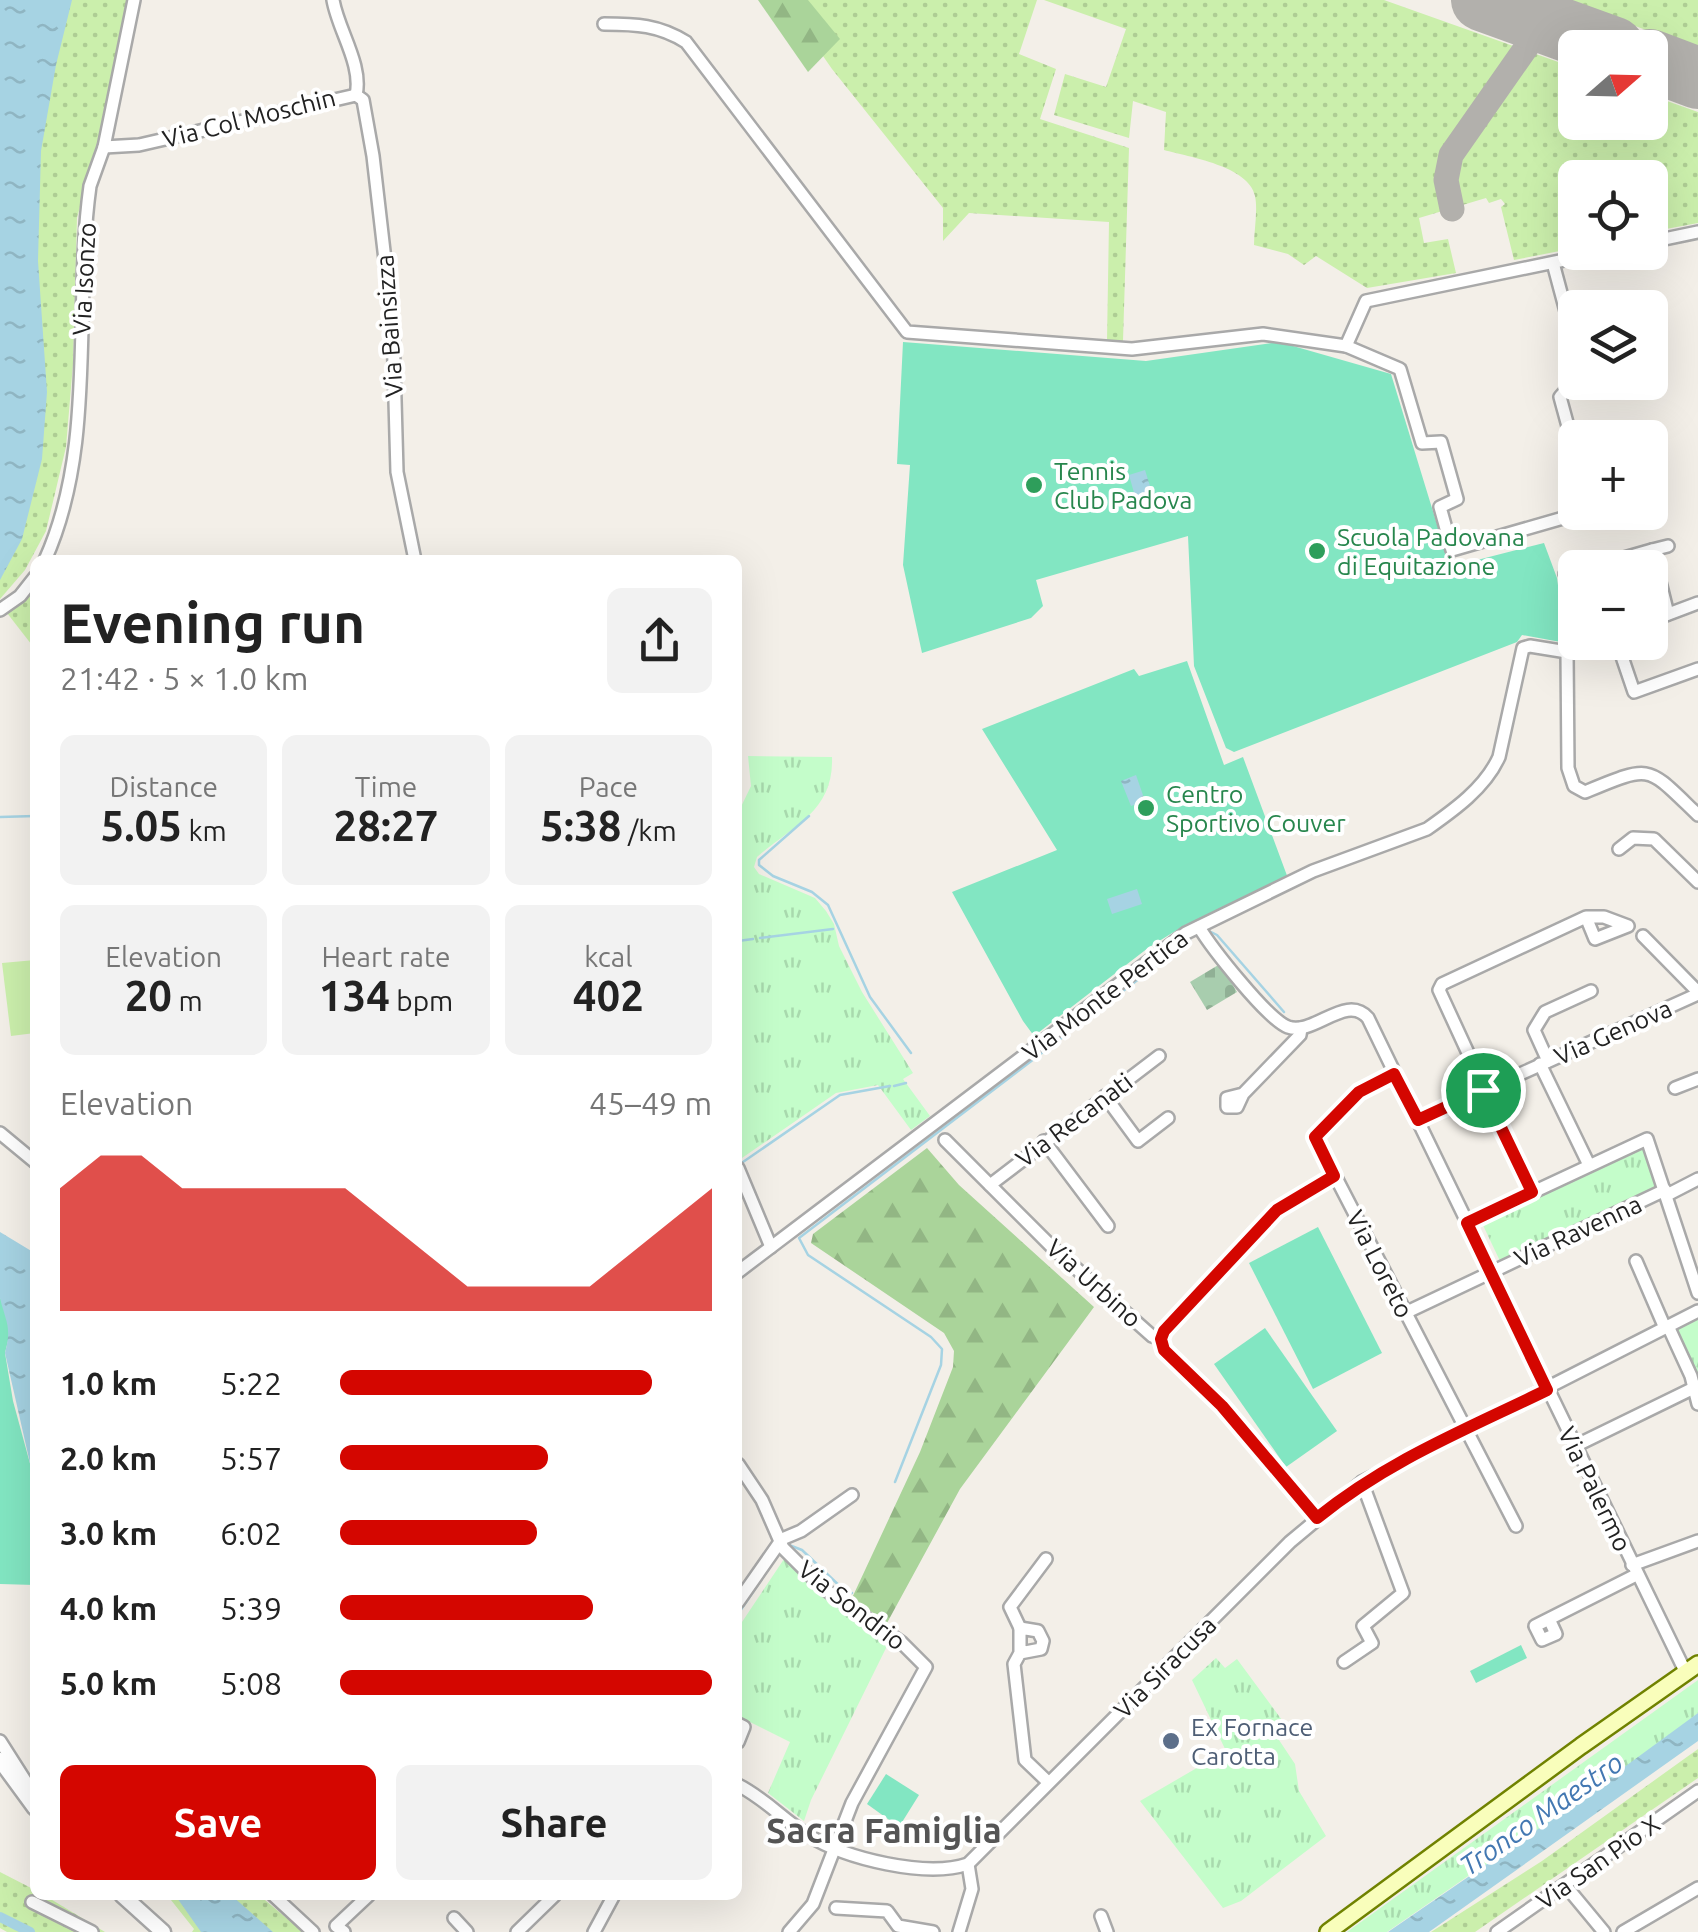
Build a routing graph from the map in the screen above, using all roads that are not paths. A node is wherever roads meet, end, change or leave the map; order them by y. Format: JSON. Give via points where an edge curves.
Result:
{"nodes":[{"id":1,"x":134,"y":0,"type":"edge"},
{"id":2,"x":333,"y":0,"type":"edge"},
{"id":3,"x":604,"y":24,"type":"dead end"},
{"id":4,"x":356,"y":95,"type":"junction"},
{"id":5,"x":104,"y":147,"type":"junction"},
{"id":6,"x":1698,"y":232,"type":"edge"},
{"id":7,"x":1668,"y":238,"type":"edge"},
{"id":8,"x":1558,"y":263,"type":"edge"},
{"id":9,"x":1553,"y":264,"type":"junction"},
{"id":10,"x":1560,"y":290,"type":"edge"},
{"id":11,"x":1346,"y":346,"type":"junction"},
{"id":12,"x":1558,"y":522,"type":"edge"},
{"id":13,"x":1668,"y":546,"type":"dead end"},
{"id":14,"x":1652,"y":550,"type":"edge"},
{"id":15,"x":47,"y":555,"type":"edge"},
{"id":16,"x":414,"y":555,"type":"edge"},
{"id":17,"x":30,"y":583,"type":"edge"},
{"id":18,"x":1698,"y":603,"type":"edge"},
{"id":19,"x":0,"y":610,"type":"edge"},
{"id":20,"x":1668,"y":614,"type":"edge"},
{"id":21,"x":1558,"y":651,"type":"edge"},
{"id":22,"x":1567,"y":660,"type":"edge"},
{"id":23,"x":1622,"y":660,"type":"edge"},
{"id":24,"x":1698,"y":669,"type":"edge"},
{"id":25,"x":1698,"y":815,"type":"edge"},
{"id":26,"x":1619,"y":848,"type":"dead end"},
{"id":27,"x":1698,"y":882,"type":"edge"},
{"id":28,"x":1586,"y":917,"type":"dead end"},
{"id":29,"x":1199,"y":927,"type":"junction"},
{"id":30,"x":1644,"y":936,"type":"dead end"},
{"id":31,"x":1591,"y":991,"type":"dead end"},
{"id":32,"x":1698,"y":993,"type":"edge"},
{"id":33,"x":1301,"y":1028,"type":"junction"},
{"id":34,"x":1159,"y":1056,"type":"dead end"},
{"id":35,"x":1544,"y":1063,"type":"junction"},
{"id":36,"x":1394,"y":1074,"type":"junction"},
{"id":37,"x":1698,"y":1079,"type":"edge"},
{"id":38,"x":1675,"y":1088,"type":"dead end"},
{"id":39,"x":1483,"y":1090,"type":"junction"},
{"id":40,"x":1243,"y":1094,"type":"dead end"},
{"id":41,"x":1105,"y":1096,"type":"junction"},
{"id":42,"x":1168,"y":1118,"type":"dead end"},
{"id":43,"x":1418,"y":1120,"type":"junction"},
{"id":44,"x":0,"y":1133,"type":"edge"},
{"id":45,"x":944,"y":1140,"type":"dead end"},
{"id":46,"x":1044,"y":1142,"type":"junction"},
{"id":47,"x":30,"y":1158,"type":"edge"},
{"id":48,"x":1588,"y":1165,"type":"junction"},
{"id":49,"x":1334,"y":1176,"type":"junction"},
{"id":50,"x":742,"y":1177,"type":"edge"},
{"id":51,"x":1698,"y":1179,"type":"edge"},
{"id":52,"x":990,"y":1186,"type":"junction"},
{"id":53,"x":1532,"y":1192,"type":"junction"},
{"id":54,"x":1666,"y":1192,"type":"junction"},
{"id":55,"x":1467,"y":1223,"type":"junction"},
{"id":56,"x":1108,"y":1226,"type":"dead end"},
{"id":57,"x":771,"y":1246,"type":"junction"},
{"id":58,"x":1636,"y":1261,"type":"dead end"},
{"id":59,"x":742,"y":1269,"type":"edge"},
{"id":60,"x":1490,"y":1272,"type":"junction"},
{"id":61,"x":1698,"y":1292,"type":"edge"},
{"id":62,"x":1698,"y":1311,"type":"edge"},
{"id":63,"x":1405,"y":1313,"type":"junction"},
{"id":64,"x":1666,"y":1327,"type":"junction"},
{"id":65,"x":1161,"y":1339,"type":"junction"},
{"id":66,"x":1696,"y":1387,"type":"edge"},
{"id":67,"x":1547,"y":1390,"type":"junction"},
{"id":68,"x":1698,"y":1404,"type":"edge"},
{"id":69,"x":1465,"y":1430,"type":"junction"},
{"id":70,"x":1575,"y":1446,"type":"junction"},
{"id":71,"x":742,"y":1471,"type":"edge"},
{"id":72,"x":1362,"y":1482,"type":"junction"},
{"id":73,"x":852,"y":1495,"type":"dead end"},
{"id":74,"x":1317,"y":1518,"type":"junction"},
{"id":75,"x":1516,"y":1526,"type":"dead end"},
{"id":76,"x":1698,"y":1541,"type":"edge"},
{"id":77,"x":779,"y":1543,"type":"junction"},
{"id":78,"x":1046,"y":1559,"type":"dead end"},
{"id":79,"x":1634,"y":1570,"type":"junction"},
{"id":80,"x":742,"y":1596,"type":"edge"},
{"id":81,"x":1549,"y":1619,"type":"dead end"},
{"id":82,"x":1020,"y":1628,"type":"junction"},
{"id":83,"x":1020,"y":1653,"type":"junction"},
{"id":84,"x":1344,"y":1662,"type":"dead end"},
{"id":85,"x":1692,"y":1668,"type":"edge"},
{"id":86,"x":0,"y":1741,"type":"edge"},
{"id":87,"x":0,"y":1760,"type":"edge"},
{"id":88,"x":1048,"y":1782,"type":"junction"},
{"id":89,"x":742,"y":1787,"type":"edge"},
{"id":90,"x":30,"y":1788,"type":"edge"},
{"id":91,"x":1698,"y":1792,"type":"edge"},
{"id":92,"x":30,"y":1801,"type":"edge"},
{"id":93,"x":834,"y":1848,"type":"junction"},
{"id":94,"x":971,"y":1862,"type":"junction"},
{"id":95,"x":1565,"y":1885,"type":"junction"},
{"id":96,"x":1698,"y":1888,"type":"edge"},
{"id":97,"x":128,"y":1900,"type":"edge"},
{"id":98,"x":278,"y":1900,"type":"edge"},
{"id":99,"x":365,"y":1900,"type":"edge"},
{"id":100,"x":551,"y":1900,"type":"edge"},
{"id":101,"x":611,"y":1900,"type":"edge"},
{"id":102,"x":32,"y":1902,"type":"dead end"},
{"id":103,"x":836,"y":1908,"type":"dead end"},
{"id":104,"x":1101,"y":1916,"type":"dead end"},
{"id":105,"x":454,"y":1918,"type":"dead end"},
{"id":106,"x":340,"y":1929,"type":"edge"},
{"id":107,"x":959,"y":1929,"type":"edge"},
{"id":108,"x":92,"y":1932,"type":"edge"},
{"id":109,"x":163,"y":1932,"type":"edge"},
{"id":110,"x":313,"y":1932,"type":"edge"},
{"id":111,"x":467,"y":1932,"type":"edge"},
{"id":112,"x":517,"y":1932,"type":"edge"},
{"id":113,"x":594,"y":1932,"type":"edge"},
{"id":114,"x":789,"y":1932,"type":"edge"},
{"id":115,"x":933,"y":1932,"type":"edge"},
{"id":116,"x":1107,"y":1932,"type":"edge"},
{"id":117,"x":1328,"y":1932,"type":"edge"},
{"id":118,"x":1497,"y":1932,"type":"edge"},
{"id":119,"x":1604,"y":1932,"type":"edge"},
{"id":120,"x":1623,"y":1932,"type":"edge"}],
"edges":[{"from":1,"to":5,"type":"street","name":"Via Isonzo"},
{"from":2,"to":4,"type":"street","name":"Via Col Moschin"},
{"from":3,"to":11,"type":"street","via":[[641,24],[686,42],[907,332],[1132,349],[1263,334]]},
{"from":4,"to":5,"type":"street","name":"Via Col Moschin","via":[[140,145]]},
{"from":4,"to":16,"type":"street","name":"Via Bainsizza","via":[[363,100],[373,156],[394,329],[397,472]]},
{"from":5,"to":15,"type":"street","name":"Via Isonzo","via":[[88,204],[73,446]]},
{"from":6,"to":7,"type":"street"},
{"from":8,"to":9,"type":"street"},
{"from":9,"to":10,"type":"street"},
{"from":9,"to":11,"type":"street","via":[[1366,301]]},
{"from":11,"to":12,"type":"street","via":[[1400,369],[1422,442],[1441,442],[1457,499],[1440,508],[1452,550]]},
{"from":13,"to":14,"type":"street"},
{"from":17,"to":19,"type":"street"},
{"from":18,"to":20,"type":"street"},
{"from":21,"to":29,"type":"street","name":"Via Monte Pertica","via":[[1525,647],[1499,757],[1451,812],[1427,829],[1313,871]]},
{"from":22,"to":25,"type":"street","via":[[1568,768],[1574,786],[1585,792],[1648,773]]},
{"from":23,"to":24,"type":"street","via":[[1634,692]]},
{"from":26,"to":27,"type":"street","via":[[1633,838],[1654,839]]},
{"from":28,"to":39,"type":"street","via":[[1438,990]]},
{"from":29,"to":33,"type":"street","via":[[1274,1018]]},
{"from":29,"to":57,"type":"street","name":"Via Monte Pertica","via":[[1158,951]]},
{"from":30,"to":32,"type":"street"},
{"from":31,"to":35,"type":"street","via":[[1544,1012],[1534,1030]]},
{"from":32,"to":35,"type":"street","name":"Via Genova"},
{"from":33,"to":36,"type":"street","name":"Via Palermo","via":[[1357,1009],[1368,1018]]},
{"from":33,"to":40,"type":"street"},
{"from":34,"to":41,"type":"street","name":"Via Recanati"},
{"from":35,"to":39,"type":"street","name":"Via Genova"},
{"from":35,"to":48,"type":"street"},
{"from":36,"to":43,"type":"street","name":"Via Palermo"},
{"from":36,"to":49,"type":"street","name":"Via Loreto","via":[[1359,1092],[1315,1137]]},
{"from":37,"to":38,"type":"street"},
{"from":39,"to":43,"type":"street","name":"Via Genova"},
{"from":39,"to":53,"type":"street"},
{"from":41,"to":42,"type":"street","via":[[1142,1146]]},
{"from":41,"to":46,"type":"street","name":"Via Recanati"},
{"from":43,"to":55,"type":"street","name":"Via Palermo"},
{"from":44,"to":47,"type":"street"},
{"from":45,"to":52,"type":"street","name":"Via Urbino"},
{"from":46,"to":52,"type":"street","name":"Via Recanati"},
{"from":46,"to":56,"type":"street"},
{"from":48,"to":53,"type":"street"},
{"from":48,"to":54,"type":"street","via":[[1647,1139]]},
{"from":49,"to":63,"type":"street","name":"Via Loreto"},
{"from":49,"to":65,"type":"street","via":[[1277,1210]]},
{"from":50,"to":57,"type":"street"},
{"from":51,"to":54,"type":"street","name":"Via Ravenna"},
{"from":52,"to":65,"type":"street","name":"Via Urbino"},
{"from":53,"to":55,"type":"street"},
{"from":54,"to":60,"type":"street","name":"Via Ravenna"},
{"from":54,"to":61,"type":"street"},
{"from":55,"to":60,"type":"street","name":"Via Palermo"},
{"from":57,"to":59,"type":"street","name":"Via Monte Pertica"},
{"from":58,"to":64,"type":"street"},
{"from":60,"to":63,"type":"street","name":"Via Ravenna"},
{"from":60,"to":67,"type":"street","name":"Via Palermo"},
{"from":62,"to":64,"type":"street","name":"Via Siracusa"},
{"from":63,"to":69,"type":"street","name":"Via Loreto"},
{"from":64,"to":66,"type":"street"},
{"from":64,"to":67,"type":"street","name":"Via Siracusa"},
{"from":65,"to":74,"type":"street","name":"Via Urbino"},
{"from":66,"to":68,"type":"street"},
{"from":66,"to":70,"type":"street"},
{"from":67,"to":69,"type":"street","name":"Via Siracusa"},
{"from":67,"to":70,"type":"street","name":"Via Palermo"},
{"from":69,"to":72,"type":"street","name":"Via Siracusa"},
{"from":69,"to":75,"type":"street","name":"Via Loreto"},
{"from":70,"to":79,"type":"street","name":"Via Palermo"},
{"from":71,"to":77,"type":"street"},
{"from":72,"to":74,"type":"street","name":"Via Siracusa"},
{"from":72,"to":84,"type":"street","via":[[1403,1593],[1363,1626],[1372,1643]]},
{"from":73,"to":77,"type":"street"},
{"from":74,"to":88,"type":"street","name":"Via Siracusa"},
{"from":76,"to":79,"type":"street","name":"Via Palermo"},
{"from":77,"to":80,"type":"street"},
{"from":77,"to":93,"type":"street","name":"Via Sondrio","via":[[822,1588],[926,1666]]},
{"from":78,"to":82,"type":"street","via":[[1010,1607]]},
{"from":79,"to":81,"type":"street","name":"Via Palermo"},
{"from":79,"to":85,"type":"street","name":"Via Palermo"},
{"from":82,"to":83,"type":"street"},
{"from":82,"to":83,"type":"street","via":[[1034,1628],[1043,1642],[1035,1652]]},
{"from":83,"to":88,"type":"street","via":[[1014,1664],[1025,1760]]},
{"from":85,"to":117,"type":"main road"},
{"from":86,"to":90,"type":"street"},
{"from":87,"to":92,"type":"street"},
{"from":88,"to":94,"type":"street","name":"Via Siracusa"},
{"from":89,"to":93,"type":"street"},
{"from":91,"to":95,"type":"street","name":"Via San Pio X"},
{"from":93,"to":94,"type":"street","via":[[927,1868]]},
{"from":93,"to":114,"type":"street","name":"Via Sondrio","via":[[812,1904]]},
{"from":94,"to":107,"type":"street","via":[[972,1889]]},
{"from":95,"to":118,"type":"street","name":"Via San Pio X"},
{"from":95,"to":119,"type":"street"},
{"from":96,"to":120,"type":"street"},
{"from":97,"to":109,"type":"street"},
{"from":98,"to":110,"type":"street"},
{"from":99,"to":106,"type":"street"},
{"from":100,"to":112,"type":"street"},
{"from":101,"to":113,"type":"street"},
{"from":102,"to":108,"type":"street"},
{"from":103,"to":115,"type":"street","via":[[886,1911],[898,1926]]},
{"from":104,"to":116,"type":"street"},
{"from":105,"to":111,"type":"street"},
{"from":107,"to":115,"type":"street"}]}
